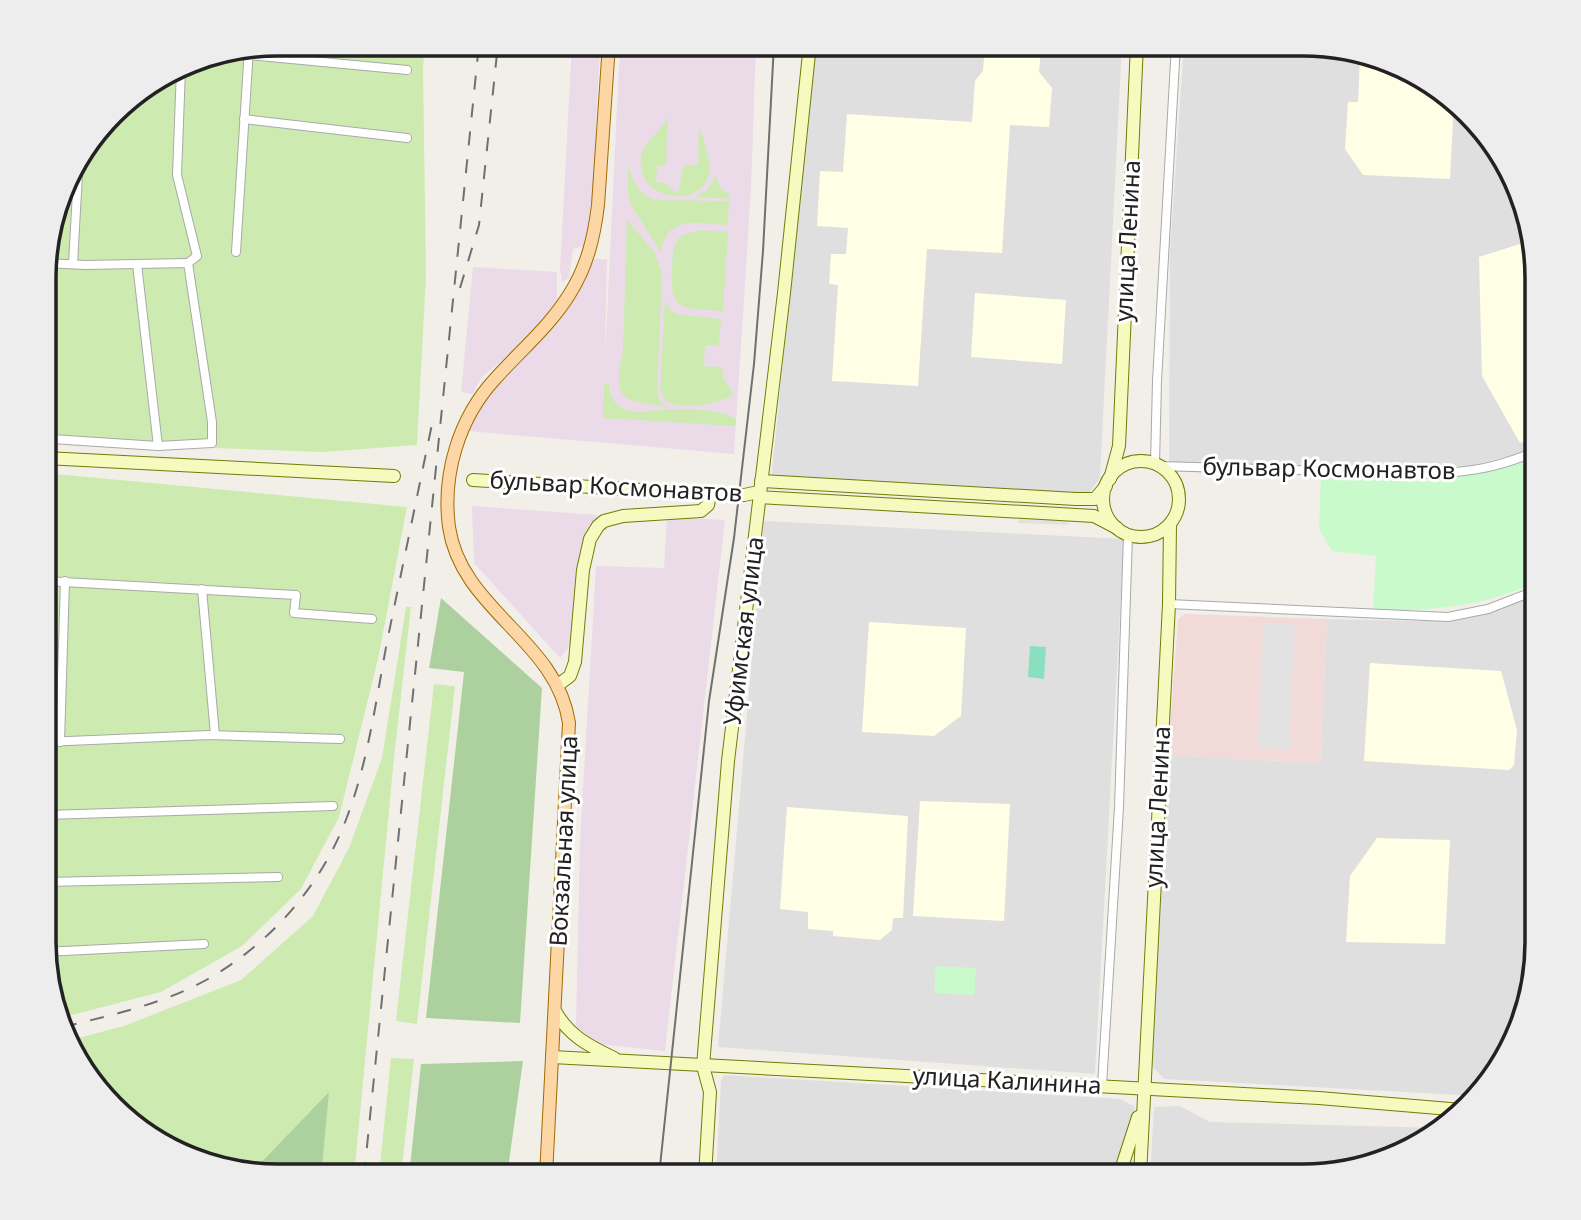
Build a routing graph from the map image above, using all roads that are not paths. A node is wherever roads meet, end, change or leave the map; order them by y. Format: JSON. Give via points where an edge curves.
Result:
{"nodes":[{"id":1,"x":284,"y":56,"type":"edge"},
{"id":2,"x":608,"y":56,"type":"edge"},
{"id":3,"x":809,"y":56,"type":"edge"},
{"id":4,"x":1136,"y":56,"type":"edge"},
{"id":5,"x":1175,"y":56,"type":"edge"},
{"id":6,"x":249,"y":58,"type":"edge"},
{"id":7,"x":407,"y":70,"type":"dead end"},
{"id":8,"x":181,"y":79,"type":"edge"},
{"id":9,"x":244,"y":120,"type":"junction"},
{"id":10,"x":407,"y":138,"type":"dead end"},
{"id":11,"x":77,"y":184,"type":"edge"},
{"id":12,"x":236,"y":252,"type":"dead end"},
{"id":13,"x":57,"y":263,"type":"edge"},
{"id":14,"x":188,"y":263,"type":"junction"},
{"id":15,"x":73,"y":264,"type":"junction"},
{"id":16,"x":137,"y":264,"type":"junction"},
{"id":17,"x":56,"y":440,"type":"edge"},
{"id":18,"x":158,"y":446,"type":"junction"},
{"id":19,"x":1119,"y":446,"type":"junction"},
{"id":20,"x":1525,"y":456,"type":"edge"},
{"id":21,"x":56,"y":458,"type":"edge"},
{"id":22,"x":1133,"y":463,"type":"junction"},
{"id":23,"x":1157,"y":465,"type":"junction"},
{"id":24,"x":394,"y":476,"type":"dead end"},
{"id":25,"x":473,"y":480,"type":"dead end"},
{"id":26,"x":1108,"y":482,"type":"junction"},
{"id":27,"x":760,"y":490,"type":"junction"},
{"id":28,"x":710,"y":494,"type":"junction"},
{"id":29,"x":1170,"y":524,"type":"junction"},
{"id":30,"x":1122,"y":531,"type":"junction"},
{"id":31,"x":1151,"y":536,"type":"junction"},
{"id":32,"x":1171,"y":550,"type":"junction"},
{"id":33,"x":56,"y":581,"type":"edge"},
{"id":34,"x":65,"y":581,"type":"junction"},
{"id":35,"x":202,"y":590,"type":"junction"},
{"id":36,"x":1525,"y":595,"type":"edge"},
{"id":37,"x":1169,"y":604,"type":"junction"},
{"id":38,"x":372,"y":619,"type":"dead end"},
{"id":39,"x":558,"y":685,"type":"junction"},
{"id":40,"x":215,"y":735,"type":"junction"},
{"id":41,"x":340,"y":739,"type":"dead end"},
{"id":42,"x":56,"y":741,"type":"edge"},
{"id":43,"x":60,"y":741,"type":"junction"},
{"id":44,"x":333,"y":806,"type":"dead end"},
{"id":45,"x":56,"y":815,"type":"edge"},
{"id":46,"x":278,"y":877,"type":"dead end"},
{"id":47,"x":56,"y":882,"type":"edge"},
{"id":48,"x":204,"y":944,"type":"dead end"},
{"id":49,"x":56,"y":951,"type":"edge"},
{"id":50,"x":555,"y":1011,"type":"junction"},
{"id":51,"x":552,"y":1057,"type":"junction"},
{"id":52,"x":621,"y":1061,"type":"junction"},
{"id":53,"x":703,"y":1066,"type":"junction"},
{"id":54,"x":1102,"y":1086,"type":"junction"},
{"id":55,"x":1143,"y":1089,"type":"junction"},
{"id":56,"x":1449,"y":1109,"type":"edge"},
{"id":57,"x":547,"y":1164,"type":"edge"},
{"id":58,"x":706,"y":1164,"type":"edge"},
{"id":59,"x":1123,"y":1164,"type":"edge"},
{"id":60,"x":1140,"y":1164,"type":"edge"}],
"edges":[{"from":1,"to":7,"type":"street"},
{"from":2,"to":39,"type":"main road","name":"Вокзальная улица","via":[[596,228],[587,260],[558,312],[478,400],[458,440],[449,483],[450,530],[460,564]]},
{"from":3,"to":27,"type":"street","name":"Уфимская улица"},
{"from":4,"to":19,"type":"street","name":"улица Ленина"},
{"from":5,"to":23,"type":"street","name":"улица Ленина"},
{"from":6,"to":9,"type":"street"},
{"from":8,"to":14,"type":"street","via":[[177,175],[197,256]]},
{"from":9,"to":10,"type":"street"},
{"from":9,"to":12,"type":"street"},
{"from":11,"to":15,"type":"street"},
{"from":13,"to":15,"type":"street"},
{"from":14,"to":16,"type":"street"},
{"from":14,"to":18,"type":"street","via":[[212,443]]},
{"from":15,"to":16,"type":"street"},
{"from":16,"to":18,"type":"street"},
{"from":17,"to":18,"type":"street"},
{"from":19,"to":22,"type":"street"},
{"from":19,"to":26,"type":"street","name":"улица Ленина"},
{"from":20,"to":23,"type":"street","name":"бульвар Космонавтов","via":[[1504,465],[1427,474]]},
{"from":21,"to":24,"type":"street"},
{"from":22,"to":23,"type":"street"},
{"from":22,"to":26,"type":"street"},
{"from":23,"to":29,"type":"street","via":[[1172,477],[1178,492],[1178,509]]},
{"from":25,"to":28,"type":"street","name":"бульвар Космонавтов"},
{"from":26,"to":27,"type":"street","name":"бульвар Космонавтов","via":[[1095,499]]},
{"from":26,"to":30,"type":"street","name":"улица Ленина","via":[[1105,509]]},
{"from":27,"to":28,"type":"street","name":"бульвар Космонавтов","via":[[744,495]]},
{"from":27,"to":30,"type":"street","name":"бульвар Космонавтов","via":[[1094,516]]},
{"from":27,"to":53,"type":"street","name":"Уфимская улица","via":[[729,761]]},
{"from":28,"to":39,"type":"street","via":[[701,512],[622,516],[594,531],[583,570],[575,662],[570,676]]},
{"from":29,"to":31,"type":"street"},
{"from":29,"to":32,"type":"street","name":"улица Ленина"},
{"from":30,"to":31,"type":"street"},
{"from":30,"to":54,"type":"street","name":"улица Ленина","via":[[1119,807]]},
{"from":31,"to":32,"type":"street"},
{"from":32,"to":37,"type":"street","name":"улица Ленина"},
{"from":33,"to":34,"type":"street"},
{"from":34,"to":35,"type":"street"},
{"from":34,"to":43,"type":"street"},
{"from":35,"to":38,"type":"street","via":[[296,595],[294,613]]},
{"from":35,"to":40,"type":"street"},
{"from":36,"to":37,"type":"street","via":[[1448,617]]},
{"from":37,"to":55,"type":"street","name":"улица Ленина"},
{"from":39,"to":50,"type":"main road","name":"Вокзальная улица","via":[[567,708],[570,738]]},
{"from":40,"to":41,"type":"street"},
{"from":40,"to":43,"type":"street"},
{"from":42,"to":43,"type":"street"},
{"from":44,"to":45,"type":"street"},
{"from":46,"to":47,"type":"street"},
{"from":48,"to":49,"type":"street"},
{"from":50,"to":51,"type":"main road","name":"Вокзальная улица"},
{"from":50,"to":52,"type":"street","via":[[569,1032]]},
{"from":51,"to":52,"type":"street","name":"улица Калинина"},
{"from":51,"to":57,"type":"main road","name":"Вокзальная улица"},
{"from":52,"to":53,"type":"street","name":"улица Калинина"},
{"from":53,"to":54,"type":"street","name":"улица Калинина"},
{"from":53,"to":58,"type":"street","name":"Уфимская улица","via":[[710,1092]]},
{"from":54,"to":55,"type":"street","name":"улица Калинина"},
{"from":55,"to":56,"type":"street","name":"улица Калинина"},
{"from":55,"to":59,"type":"street","name":"улица Ленина"},
{"from":55,"to":60,"type":"street","name":"улица Ленина"}]}
